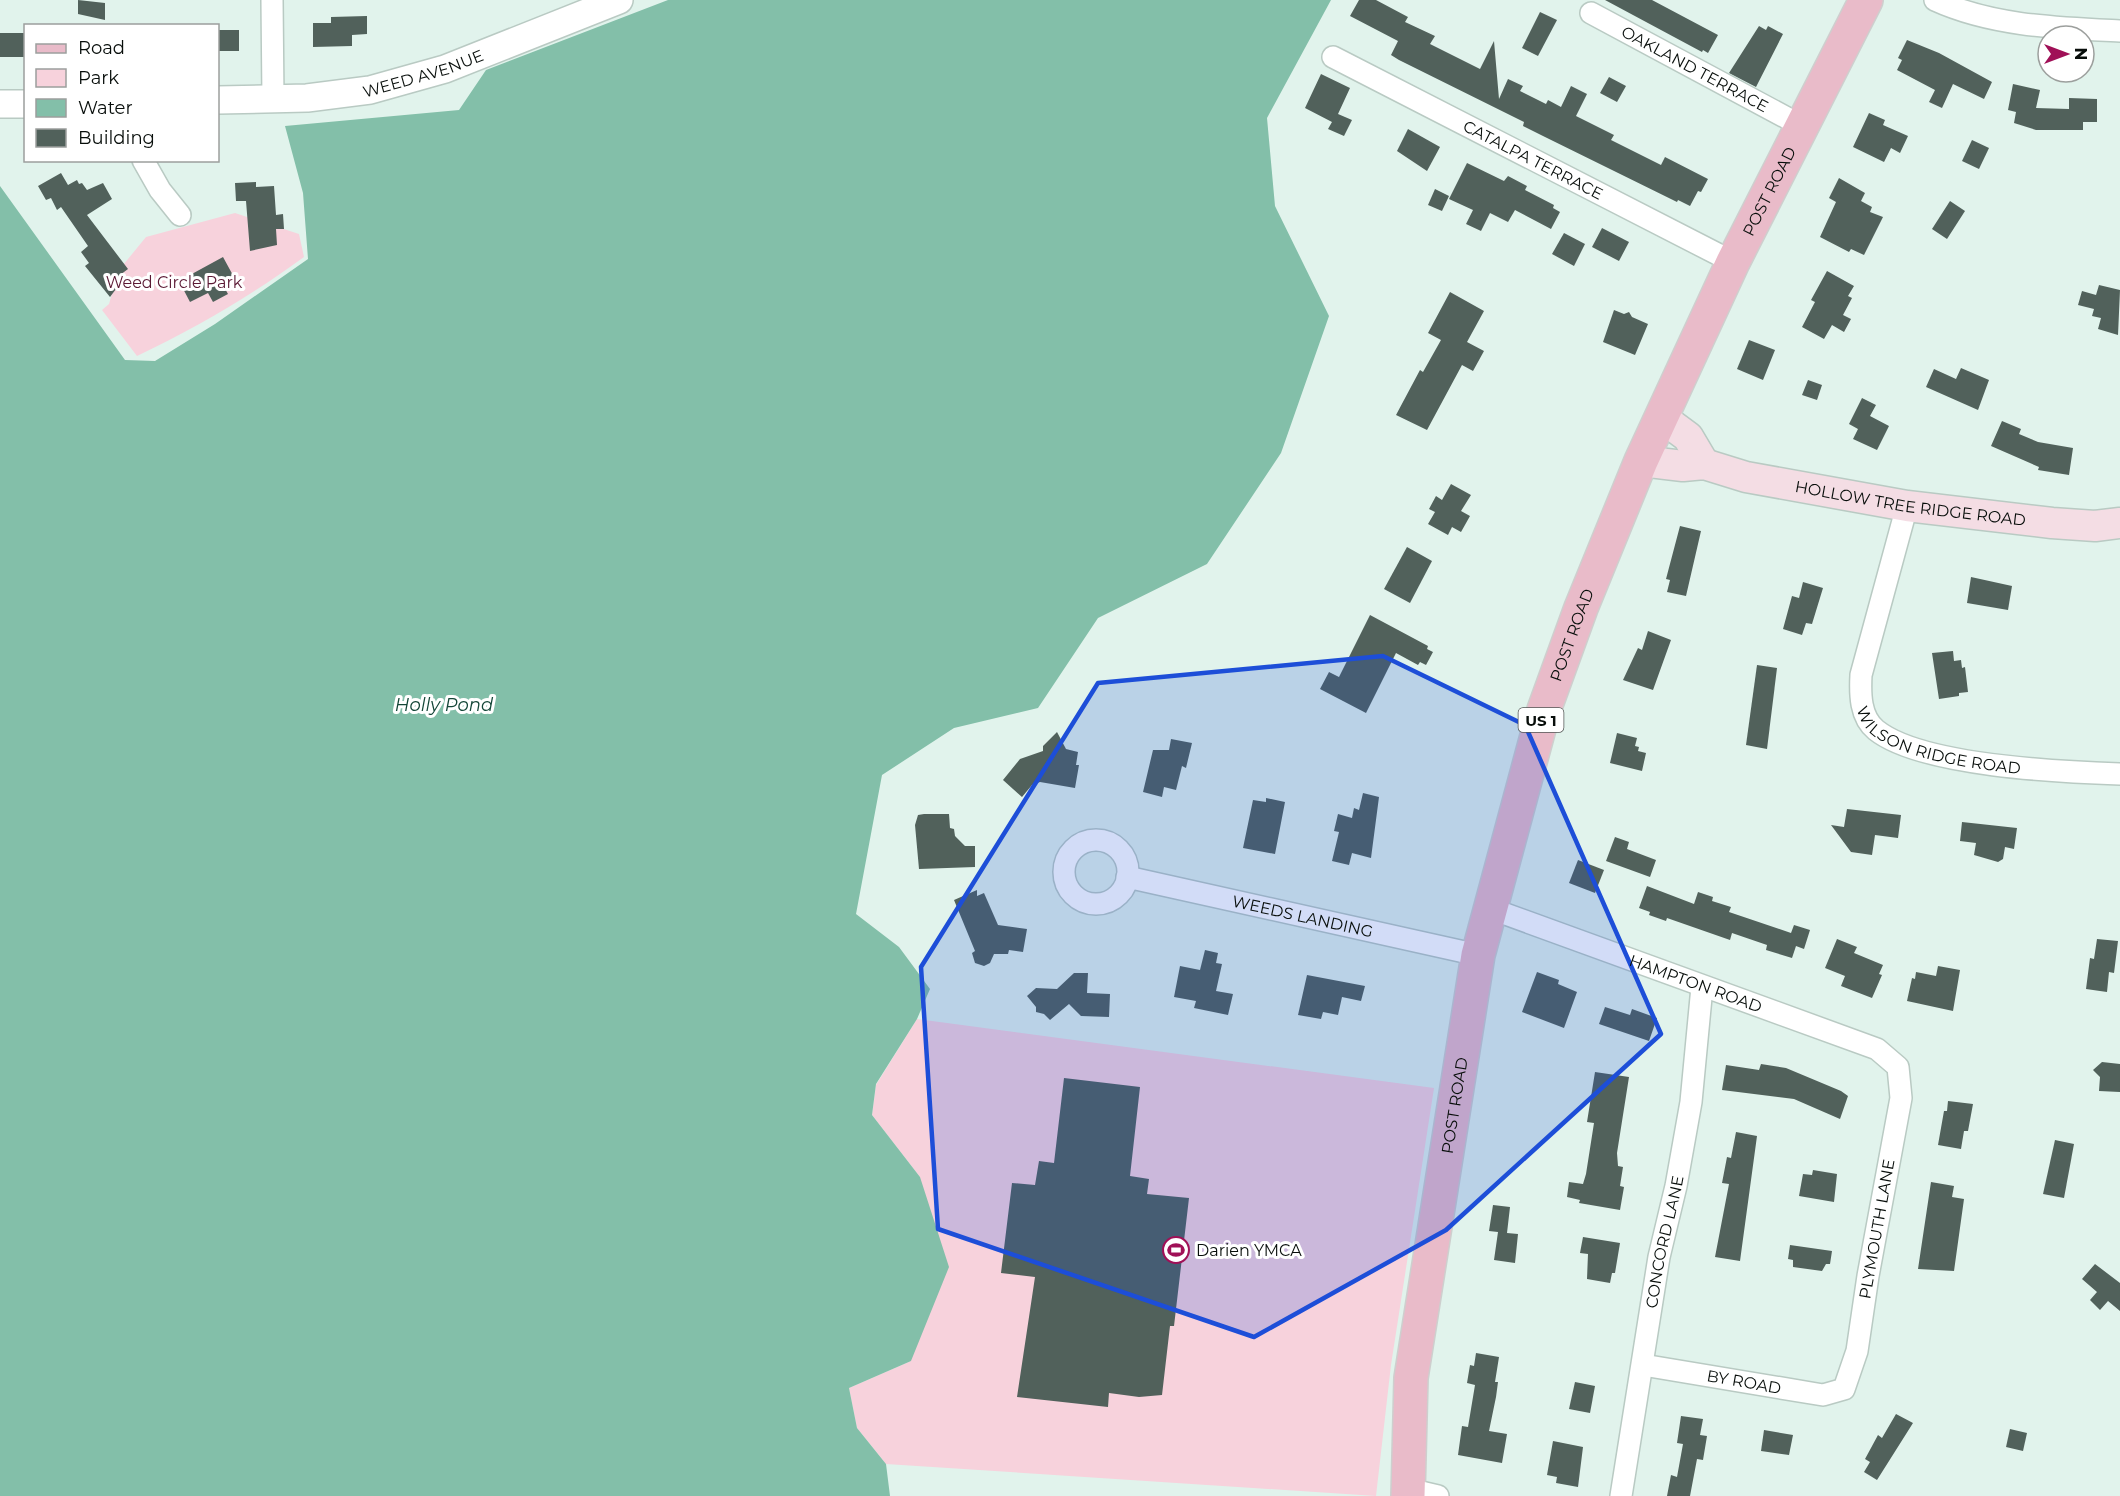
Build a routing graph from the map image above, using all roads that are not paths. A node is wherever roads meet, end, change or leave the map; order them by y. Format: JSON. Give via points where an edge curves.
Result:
{"nodes":[{"id":1,"x":272,"y":0,"type":"edge"},
{"id":2,"x":619,"y":0,"type":"edge"},
{"id":3,"x":1866,"y":0,"type":"edge"},
{"id":4,"x":1935,"y":0,"type":"edge"},
{"id":5,"x":1592,"y":13,"type":"dead end"},
{"id":6,"x":2120,"y":31,"type":"edge"},
{"id":7,"x":1333,"y":57,"type":"dead end"},
{"id":8,"x":273,"y":99,"type":"junction"},
{"id":9,"x":219,"y":100,"type":"edge"},
{"id":10,"x":0,"y":104,"type":"edge"},
{"id":11,"x":24,"y":104,"type":"edge"},
{"id":12,"x":1800,"y":126,"type":"junction"},
{"id":13,"x":144,"y":162,"type":"edge"},
{"id":14,"x":180,"y":215,"type":"dead end"},
{"id":15,"x":1733,"y":262,"type":"junction"},
{"id":16,"x":1661,"y":417,"type":"junction"},
{"id":17,"x":1641,"y":461,"type":"junction"},
{"id":18,"x":1704,"y":464,"type":"junction"},
{"id":19,"x":1907,"y":506,"type":"junction"},
{"id":20,"x":2120,"y":523,"type":"edge"},
{"id":21,"x":2120,"y":774,"type":"edge"},
{"id":22,"x":1127,"y":877,"type":"dead end"},
{"id":23,"x":1489,"y":908,"type":"junction"},
{"id":24,"x":1478,"y":955,"type":"junction"},
{"id":25,"x":1702,"y":987,"type":"junction"},
{"id":26,"x":1898,"y":1067,"type":"joint"},
{"id":27,"x":1643,"y":1365,"type":"junction"},
{"id":28,"x":1844,"y":1389,"type":"joint"},
{"id":29,"x":1418,"y":1494,"type":"edge"},
{"id":30,"x":1621,"y":1496,"type":"edge"}],
"edges":[{"from":1,"to":8,"type":"street"},
{"from":2,"to":8,"type":"street","name":"WEED AVENUE","via":[[409,80],[370,90]]},
{"from":3,"to":12,"type":"main road","name":"POST ROAD","number":"US 1"},
{"from":4,"to":6,"type":"street","via":[[2016,23]]},
{"from":5,"to":12,"type":"street","name":"OAKLAND TERRACE"},
{"from":7,"to":15,"type":"street","name":"CATALPA TERRACE"},
{"from":8,"to":9,"type":"street","name":"WEED AVENUE"},
{"from":10,"to":11,"type":"street"},
{"from":12,"to":15,"type":"main road","name":"POST ROAD","number":"US 1"},
{"from":13,"to":14,"type":"street"},
{"from":15,"to":16,"type":"main road","name":"POST ROAD","number":"US 1"},
{"from":16,"to":17,"type":"main road","name":"POST ROAD","number":"US 1"},
{"from":16,"to":18,"type":"main road","via":[[1688,437]]},
{"from":17,"to":18,"type":"main road","name":"HOLLOW TREE RIDGE ROAD"},
{"from":17,"to":23,"type":"main road","name":"POST ROAD","number":"US 1","via":[[1544,710]]},
{"from":18,"to":19,"type":"main road","name":"HOLLOW TREE RIDGE ROAD","via":[[1746,477]]},
{"from":19,"to":20,"type":"main road","name":"HOLLOW TREE RIDGE ROAD","via":[[2052,523]]},
{"from":19,"to":21,"type":"street","name":"WILSON RIDGE ROAD","via":[[1861,675],[1864,714],[1875,730],[1914,749],[1959,760]]},
{"from":22,"to":24,"type":"street","name":"WEEDS LANDING"},
{"from":23,"to":24,"type":"main road","name":"POST ROAD","number":"US 1"},
{"from":23,"to":25,"type":"street","name":"HAMPTON ROAD"},
{"from":24,"to":29,"type":"main road","name":"POST ROAD","number":"US 1","via":[[1411,1378]]},
{"from":25,"to":26,"type":"street","name":"HAMPTON ROAD","via":[[1877,1049]]},
{"from":25,"to":27,"type":"street","name":"CONCORD LANE","via":[[1691,1102],[1659,1257]]},
{"from":26,"to":28,"type":"street","name":"PLYMOUTH LANE","via":[[1901,1098],[1857,1351]]},
{"from":27,"to":28,"type":"street","name":"BY ROAD","via":[[1823,1395]]},
{"from":27,"to":30,"type":"street","name":"CONCORD LANE"}]}
